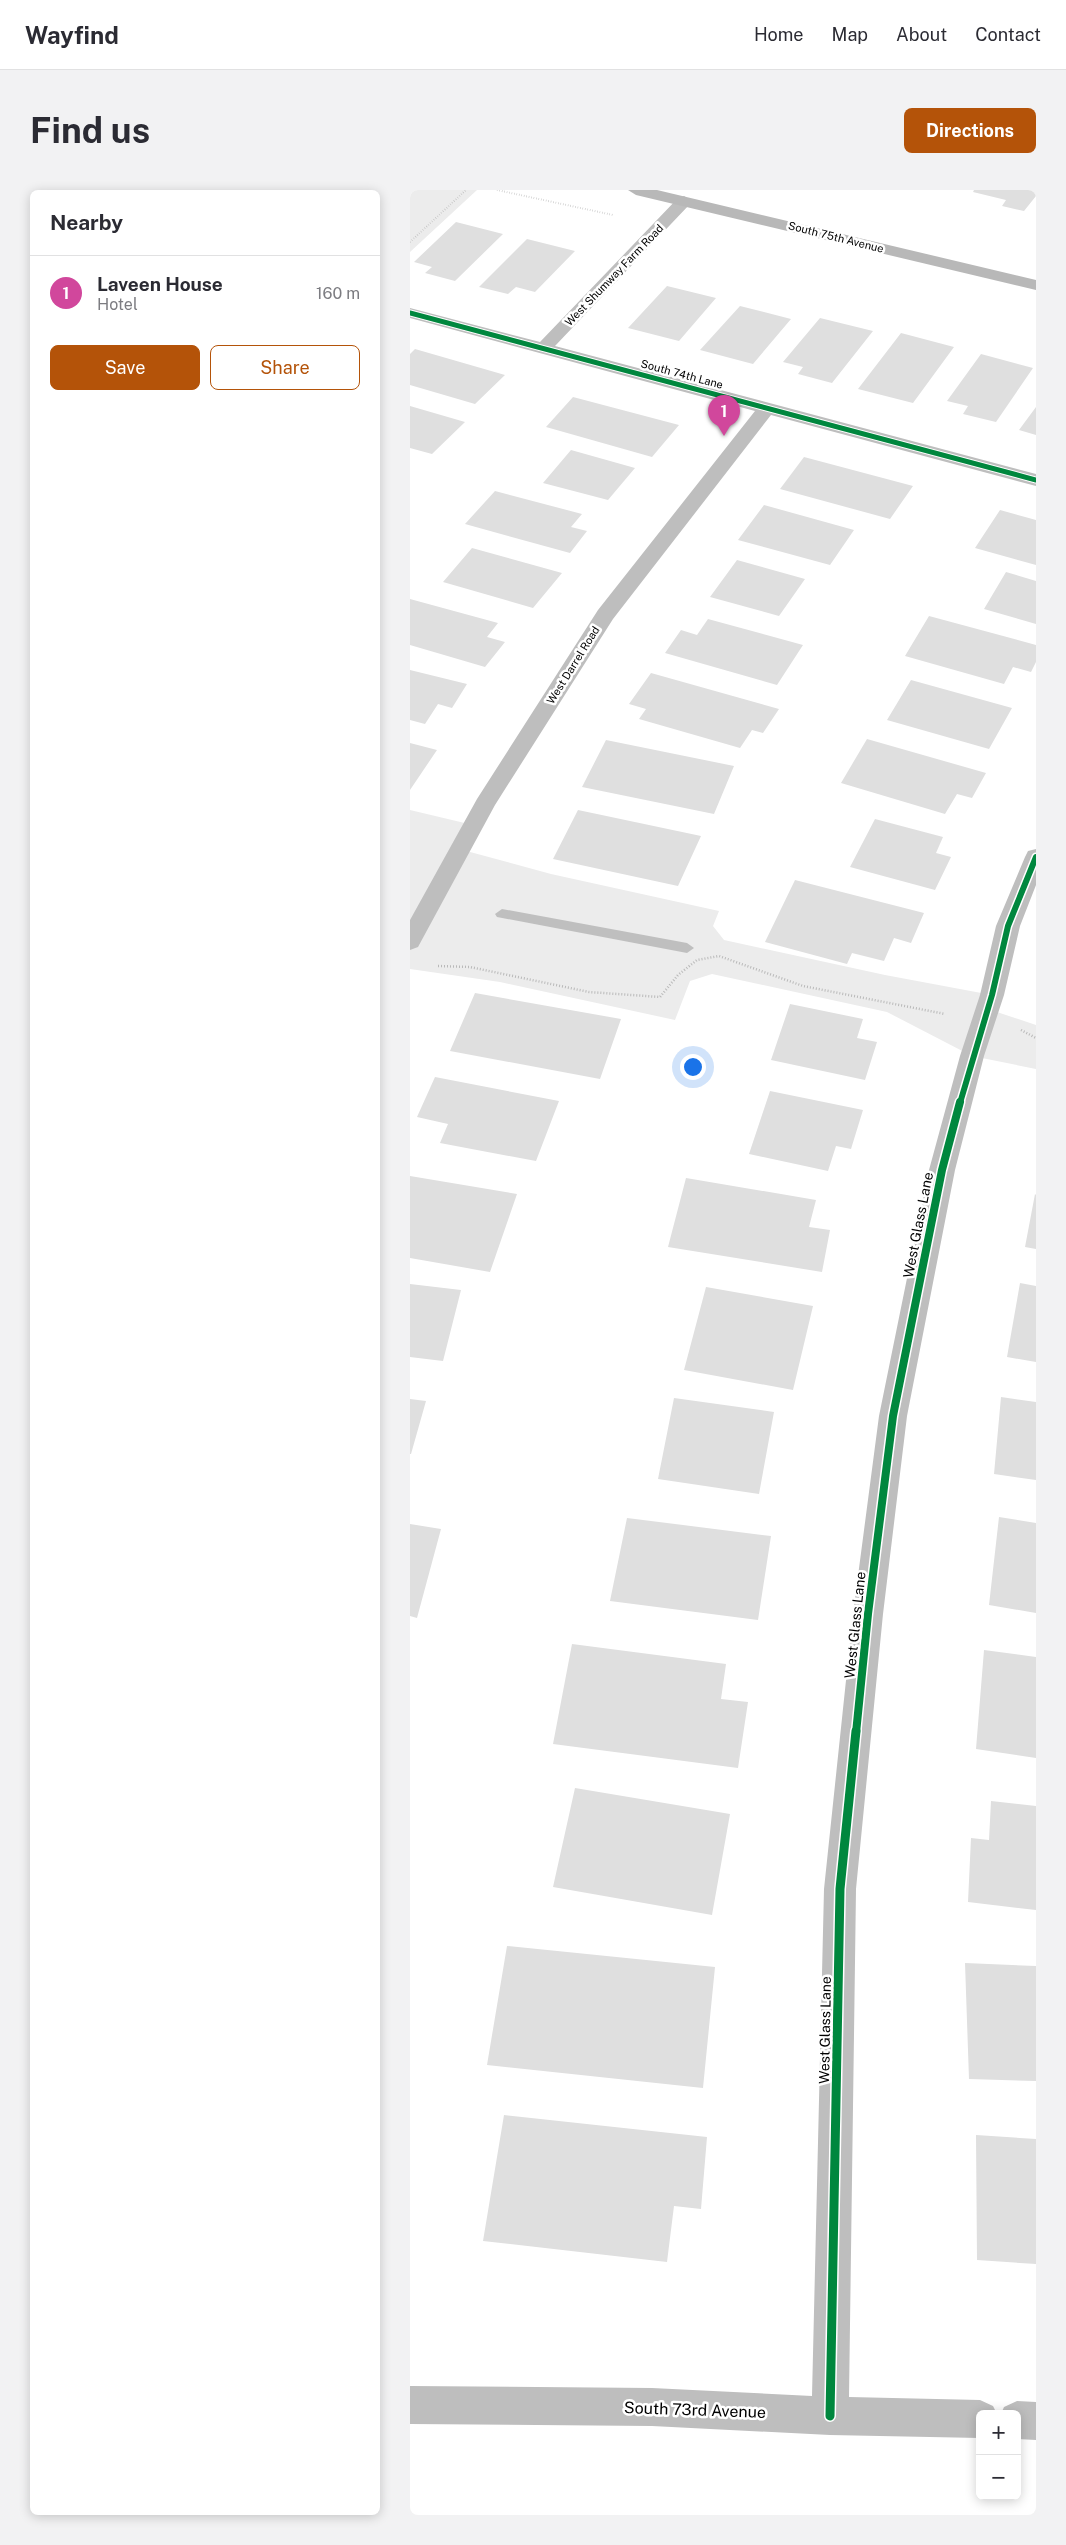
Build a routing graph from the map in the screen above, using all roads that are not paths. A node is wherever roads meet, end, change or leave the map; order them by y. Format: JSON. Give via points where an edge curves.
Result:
{"nodes":[{"id":1,"x":637,"y":190,"type":"edge"},
{"id":2,"x":684,"y":201,"type":"junction"},
{"id":3,"x":1036,"y":286,"type":"edge"},
{"id":4,"x":410,"y":312,"type":"edge"},
{"id":5,"x":543,"y":349,"type":"junction"},
{"id":6,"x":766,"y":409,"type":"junction"},
{"id":7,"x":1036,"y":480,"type":"edge"},
{"id":8,"x":1036,"y":857,"type":"edge"},
{"id":9,"x":410,"y":941,"type":"edge"},
{"id":10,"x":410,"y":2405,"type":"edge"},
{"id":11,"x":830,"y":2416,"type":"junction"},
{"id":12,"x":976,"y":2420,"type":"edge"},
{"id":13,"x":1021,"y":2420,"type":"edge"},
{"id":14,"x":1036,"y":2421,"type":"edge"}],
"edges":[{"from":1,"to":2,"type":"main road","name":"South 75th Avenue"},
{"from":2,"to":3,"type":"main road","name":"South 75th Avenue"},
{"from":2,"to":5,"type":"street","name":"West Shumway Farm Road"},
{"from":4,"to":5,"type":"street","name":"South 74th Lane"},
{"from":5,"to":6,"type":"street","name":"South 74th Lane"},
{"from":6,"to":7,"type":"street","name":"South 74th Lane"},
{"from":6,"to":9,"type":"street","name":"West Darrel Road","via":[[605,615],[485,804]]},
{"from":8,"to":11,"type":"street","name":"West Glass Lane","via":[[1008,926],[992,995],[942,1170],[893,1416],[868,1614],[840,1889]]},
{"from":10,"to":11,"type":"street","name":"South 73rd Avenue","via":[[652,2407]]},
{"from":11,"to":12,"type":"street","name":"South 73rd Avenue"},
{"from":13,"to":14,"type":"street"}]}
